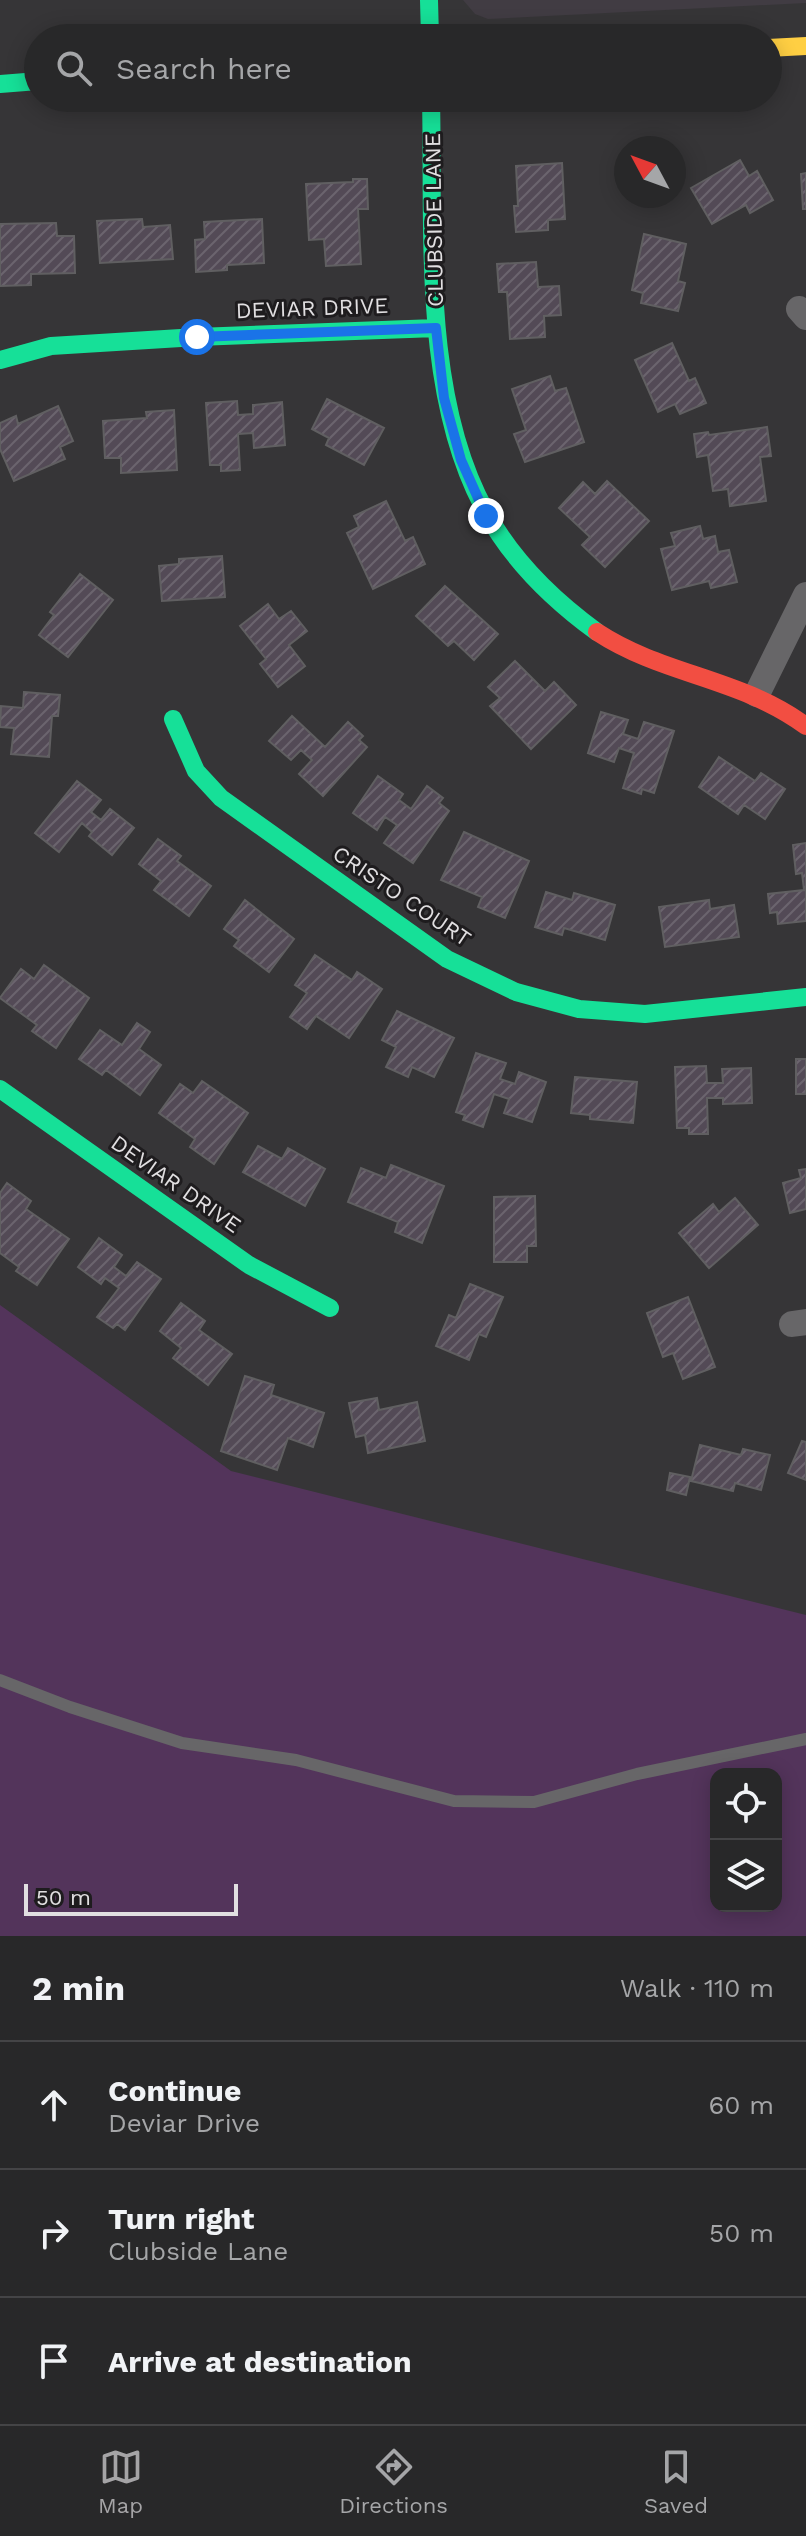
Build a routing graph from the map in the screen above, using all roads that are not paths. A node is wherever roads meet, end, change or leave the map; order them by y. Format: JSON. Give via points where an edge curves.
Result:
{"nodes":[{"id":1,"x":429,"y":0,"type":"edge"},
{"id":2,"x":430,"y":24,"type":"edge"},
{"id":3,"x":806,"y":46,"type":"edge"},
{"id":4,"x":782,"y":47,"type":"edge"},
{"id":5,"x":24,"y":82,"type":"edge"},
{"id":6,"x":0,"y":84,"type":"edge"},
{"id":7,"x":431,"y":112,"type":"edge"},
{"id":8,"x":436,"y":328,"type":"junction"},
{"id":9,"x":0,"y":360,"type":"edge"},
{"id":10,"x":806,"y":595,"type":"edge"},
{"id":11,"x":757,"y":694,"type":"junction"},
{"id":12,"x":173,"y":719,"type":"dead end"},
{"id":13,"x":806,"y":726,"type":"edge"},
{"id":14,"x":806,"y":997,"type":"edge"},
{"id":15,"x":0,"y":1089,"type":"edge"},
{"id":16,"x":330,"y":1308,"type":"dead end"},
{"id":17,"x":0,"y":1680,"type":"edge"},
{"id":18,"x":806,"y":1739,"type":"edge"}],
"edges":[{"from":1,"to":2,"type":"street"},
{"from":3,"to":4,"type":"street"},
{"from":5,"to":6,"type":"street"},
{"from":7,"to":8,"type":"street","name":"CLUBSIDE LANE"},
{"from":8,"to":9,"type":"street","name":"DEVIAR DRIVE","via":[[51,346]]},
{"from":8,"to":11,"type":"street","name":"CLUBSIDE LANE","via":[[444,398],[461,460],[486,516],[525,570],[566,610],[616,644]]},
{"from":10,"to":11,"type":"street"},
{"from":11,"to":13,"type":"street","name":"CLUBSIDE LANE"},
{"from":12,"to":14,"type":"street","name":"CRISTO COURT","via":[[196,771],[221,798],[447,959],[516,992],[579,1009],[645,1014]]},
{"from":15,"to":16,"type":"street","name":"DEVIAR DRIVE","via":[[249,1265]]},
{"from":17,"to":18,"type":"lane","via":[[182,1743],[296,1760],[454,1801],[534,1802],[637,1774]]}]}
